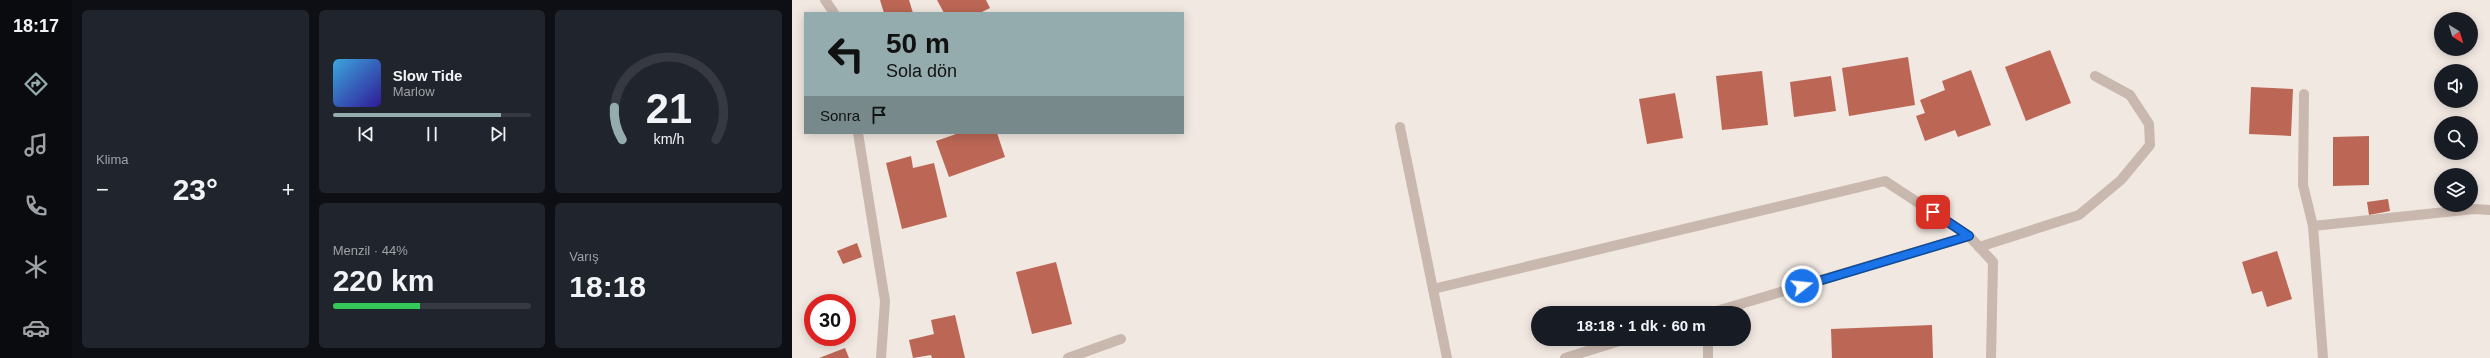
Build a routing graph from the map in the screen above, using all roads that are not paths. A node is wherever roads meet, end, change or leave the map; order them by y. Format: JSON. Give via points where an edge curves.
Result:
{"nodes":[{"id":1,"x":825,"y":0,"type":"edge"},
{"id":2,"x":833,"y":12,"type":"edge"},
{"id":3,"x":2095,"y":76,"type":"dead end"},
{"id":4,"x":2304,"y":94,"type":"dead end"},
{"id":5,"x":1400,"y":127,"type":"dead end"},
{"id":6,"x":858,"y":134,"type":"edge"},
{"id":7,"x":2490,"y":210,"type":"edge"},
{"id":8,"x":2313,"y":226,"type":"junction"},
{"id":9,"x":1969,"y":236,"type":"junction"},
{"id":10,"x":1979,"y":247,"type":"junction"},
{"id":11,"x":1433,"y":289,"type":"junction"},
{"id":12,"x":1734,"y":306,"type":"edge"},
{"id":13,"x":1121,"y":339,"type":"dead end"},
{"id":14,"x":1604,"y":346,"type":"edge"},
{"id":15,"x":1708,"y":346,"type":"edge"},
{"id":16,"x":881,"y":358,"type":"edge"},
{"id":17,"x":1068,"y":358,"type":"edge"},
{"id":18,"x":1447,"y":358,"type":"edge"},
{"id":19,"x":1565,"y":358,"type":"edge"},
{"id":20,"x":1708,"y":358,"type":"edge"},
{"id":21,"x":1991,"y":358,"type":"edge"},
{"id":22,"x":2323,"y":358,"type":"edge"}],
"edges":[{"from":1,"to":2,"type":"street"},
{"from":3,"to":10,"type":"street","via":[[2130,95],[2149,124],[2150,145],[2121,180],[2080,215]]},
{"from":4,"to":8,"type":"street","via":[[2303,185]]},
{"from":5,"to":11,"type":"street"},
{"from":6,"to":16,"type":"street","via":[[885,301]]},
{"from":7,"to":8,"type":"street","via":[[2474,209]]},
{"from":8,"to":22,"type":"street"},
{"from":9,"to":10,"type":"street"},
{"from":9,"to":11,"type":"street","via":[[1885,181]]},
{"from":9,"to":12,"type":"street"},
{"from":10,"to":21,"type":"street","via":[[1993,262]]},
{"from":11,"to":18,"type":"street"},
{"from":13,"to":17,"type":"street"},
{"from":14,"to":19,"type":"street"},
{"from":15,"to":20,"type":"street"}]}
